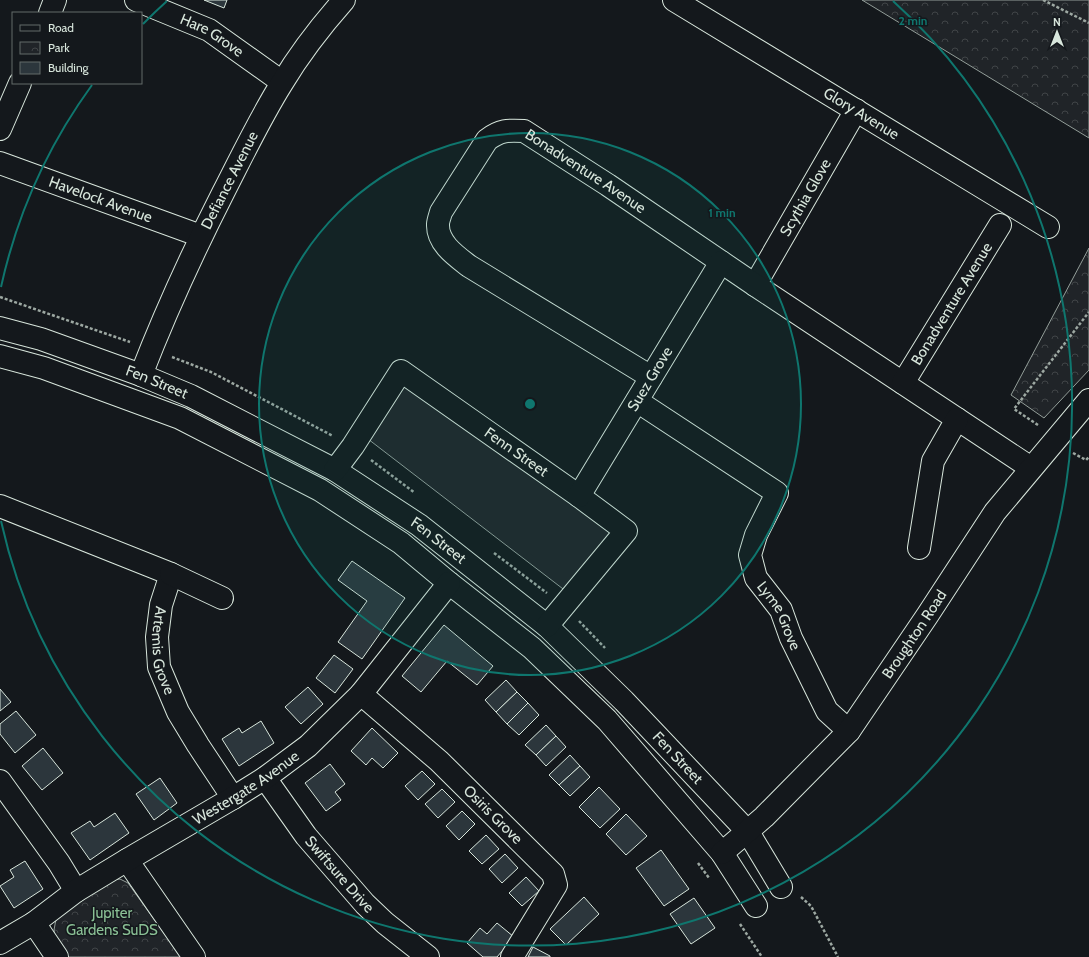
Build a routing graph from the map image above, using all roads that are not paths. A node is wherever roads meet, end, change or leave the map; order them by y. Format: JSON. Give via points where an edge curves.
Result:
{"nodes":[{"id":1,"x":55,"y":0,"type":"edge"},
{"id":2,"x":136,"y":0,"type":"edge"},
{"id":3,"x":344,"y":0,"type":"edge"},
{"id":4,"x":674,"y":0,"type":"edge"},
{"id":5,"x":50,"y":12,"type":"edge"},
{"id":6,"x":282,"y":82,"type":"junction"},
{"id":7,"x":20,"y":84,"type":"edge"},
{"id":8,"x":856,"y":110,"type":"junction"},
{"id":9,"x":0,"y":129,"type":"edge"},
{"id":10,"x":0,"y":163,"type":"edge"},
{"id":11,"x":1000,"y":225,"type":"dead end"},
{"id":12,"x":1048,"y":227,"type":"dead end"},
{"id":13,"x":202,"y":236,"type":"junction"},
{"id":14,"x":721,"y":262,"type":"junction"},
{"id":15,"x":755,"y":285,"type":"junction"},
{"id":16,"x":0,"y":328,"type":"edge"},
{"id":17,"x":0,"y":356,"type":"edge"},
{"id":18,"x":141,"y":375,"type":"junction"},
{"id":19,"x":651,"y":377,"type":"junction"},
{"id":20,"x":903,"y":383,"type":"junction"},
{"id":21,"x":1089,"y":400,"type":"edge"},
{"id":22,"x":637,"y":401,"type":"junction"},
{"id":23,"x":957,"y":419,"type":"junction"},
{"id":24,"x":1031,"y":468,"type":"junction"},
{"id":25,"x":335,"y":470,"type":"junction"},
{"id":26,"x":579,"y":496,"type":"junction"},
{"id":27,"x":0,"y":506,"type":"edge"},
{"id":28,"x":919,"y":548,"type":"dead end"},
{"id":29,"x":171,"y":574,"type":"junction"},
{"id":30,"x":449,"y":583,"type":"junction"},
{"id":31,"x":222,"y":598,"type":"dead end"},
{"id":32,"x":547,"y":626,"type":"junction"},
{"id":33,"x":361,"y":694,"type":"junction"},
{"id":34,"x":849,"y":731,"type":"junction"},
{"id":35,"x":265,"y":778,"type":"junction"},
{"id":36,"x":0,"y":781,"type":"edge"},
{"id":37,"x":233,"y":798,"type":"junction"},
{"id":38,"x":748,"y":832,"type":"junction"},
{"id":39,"x":722,"y":853,"type":"junction"},
{"id":40,"x":127,"y":860,"type":"junction"},
{"id":41,"x":780,"y":885,"type":"road end"},
{"id":42,"x":76,"y":891,"type":"junction"},
{"id":43,"x":756,"y":906,"type":"dead end"},
{"id":44,"x":34,"y":923,"type":"junction"},
{"id":45,"x":0,"y":943,"type":"edge"},
{"id":46,"x":57,"y":957,"type":"edge"},
{"id":47,"x":194,"y":957,"type":"edge"},
{"id":48,"x":428,"y":957,"type":"edge"},
{"id":49,"x":512,"y":957,"type":"edge"}],
"edges":[{"from":1,"to":5,"type":"street"},
{"from":2,"to":6,"type":"street","name":"Hare Grove","via":[[209,30]]},
{"from":3,"to":6,"type":"street","name":"Defiance Avenue","via":[[323,23]]},
{"from":4,"to":8,"type":"street","name":"Glory Avenue"},
{"from":6,"to":13,"type":"street","name":"Defiance Avenue"},
{"from":7,"to":9,"type":"street"},
{"from":8,"to":12,"type":"street","name":"Glory Avenue"},
{"from":8,"to":15,"type":"street","name":"Scythia Glove"},
{"from":10,"to":13,"type":"street","name":"Havelock Avenue"},
{"from":11,"to":20,"type":"street","name":"Bonadventure Avenue"},
{"from":13,"to":18,"type":"street","name":"Defiance Avenue"},
{"from":14,"to":15,"type":"street","name":"Bonadventure Avenue"},
{"from":14,"to":19,"type":"street","name":"Suez Grove"},
{"from":14,"to":19,"type":"street","name":"Bonadventure Avenue","via":[[608,185],[524,132],[512,130],[496,133],[487,140],[441,212],[438,225],[441,236],[451,252],[469,266]]},
{"from":15,"to":20,"type":"street","name":"Bonadventure Avenue"},
{"from":16,"to":18,"type":"street","name":"Fen Street","via":[[41,339]]},
{"from":17,"to":30,"type":"street","name":"Fen Street","via":[[44,368],[180,418],[320,490],[401,543]]},
{"from":18,"to":25,"type":"street","name":"Fen Street","via":[[191,396]]},
{"from":19,"to":22,"type":"street","name":"Suez Grove"},
{"from":20,"to":23,"type":"street","name":"Bonadventure Avenue"},
{"from":21,"to":24,"type":"street","name":"Broughton Road"},
{"from":22,"to":26,"type":"street","name":"Suez Grove"},
{"from":22,"to":34,"type":"street","name":"Lyme Grove","via":[[777,493],[756,535],[750,555],[756,578],[781,610],[791,638],[827,711]]},
{"from":23,"to":24,"type":"street","name":"Bonadventure Avenue"},
{"from":23,"to":28,"type":"street","via":[[933,461]]},
{"from":24,"to":34,"type":"street","name":"Broughton Road","via":[[995,512]]},
{"from":25,"to":26,"type":"street","name":"Fenn Street","via":[[401,371]]},
{"from":25,"to":32,"type":"street","name":"Fen Street","via":[[419,525]]},
{"from":26,"to":32,"type":"street","name":"Fenn Street","via":[[626,531]]},
{"from":27,"to":29,"type":"street"},
{"from":29,"to":31,"type":"street"},
{"from":29,"to":37,"type":"street","name":"Artemis Grove","via":[[159,618],[159,667],[178,712]]},
{"from":30,"to":33,"type":"street","name":"Westergate Avenue"},
{"from":30,"to":39,"type":"street","name":"Fen Street","via":[[532,648],[607,720]]},
{"from":32,"to":38,"type":"street","name":"Fen Street","via":[[624,701]]},
{"from":33,"to":35,"type":"street","name":"Westergate Avenue","via":[[308,746]]},
{"from":33,"to":49,"type":"street","name":"Osiris Grove","via":[[439,761],[553,874],[556,885]]},
{"from":34,"to":38,"type":"street","name":"Broughton Road"},
{"from":35,"to":37,"type":"street","name":"Westergate Avenue"},
{"from":35,"to":48,"type":"street","name":"Swiftsure Drive","via":[[306,836],[365,904]]},
{"from":36,"to":42,"type":"street"},
{"from":37,"to":40,"type":"street","name":"Westergate Avenue"},
{"from":38,"to":39,"type":"street","name":"Broughton Road"},
{"from":38,"to":41,"type":"street","name":"Fen Street"},
{"from":39,"to":43,"type":"street","name":"Fen Street"},
{"from":40,"to":42,"type":"street","name":"Westergate Avenue"},
{"from":40,"to":47,"type":"street"},
{"from":42,"to":44,"type":"street","name":"Westergate Avenue"},
{"from":44,"to":45,"type":"street","name":"Westergate Avenue"},
{"from":44,"to":46,"type":"street"}]}
